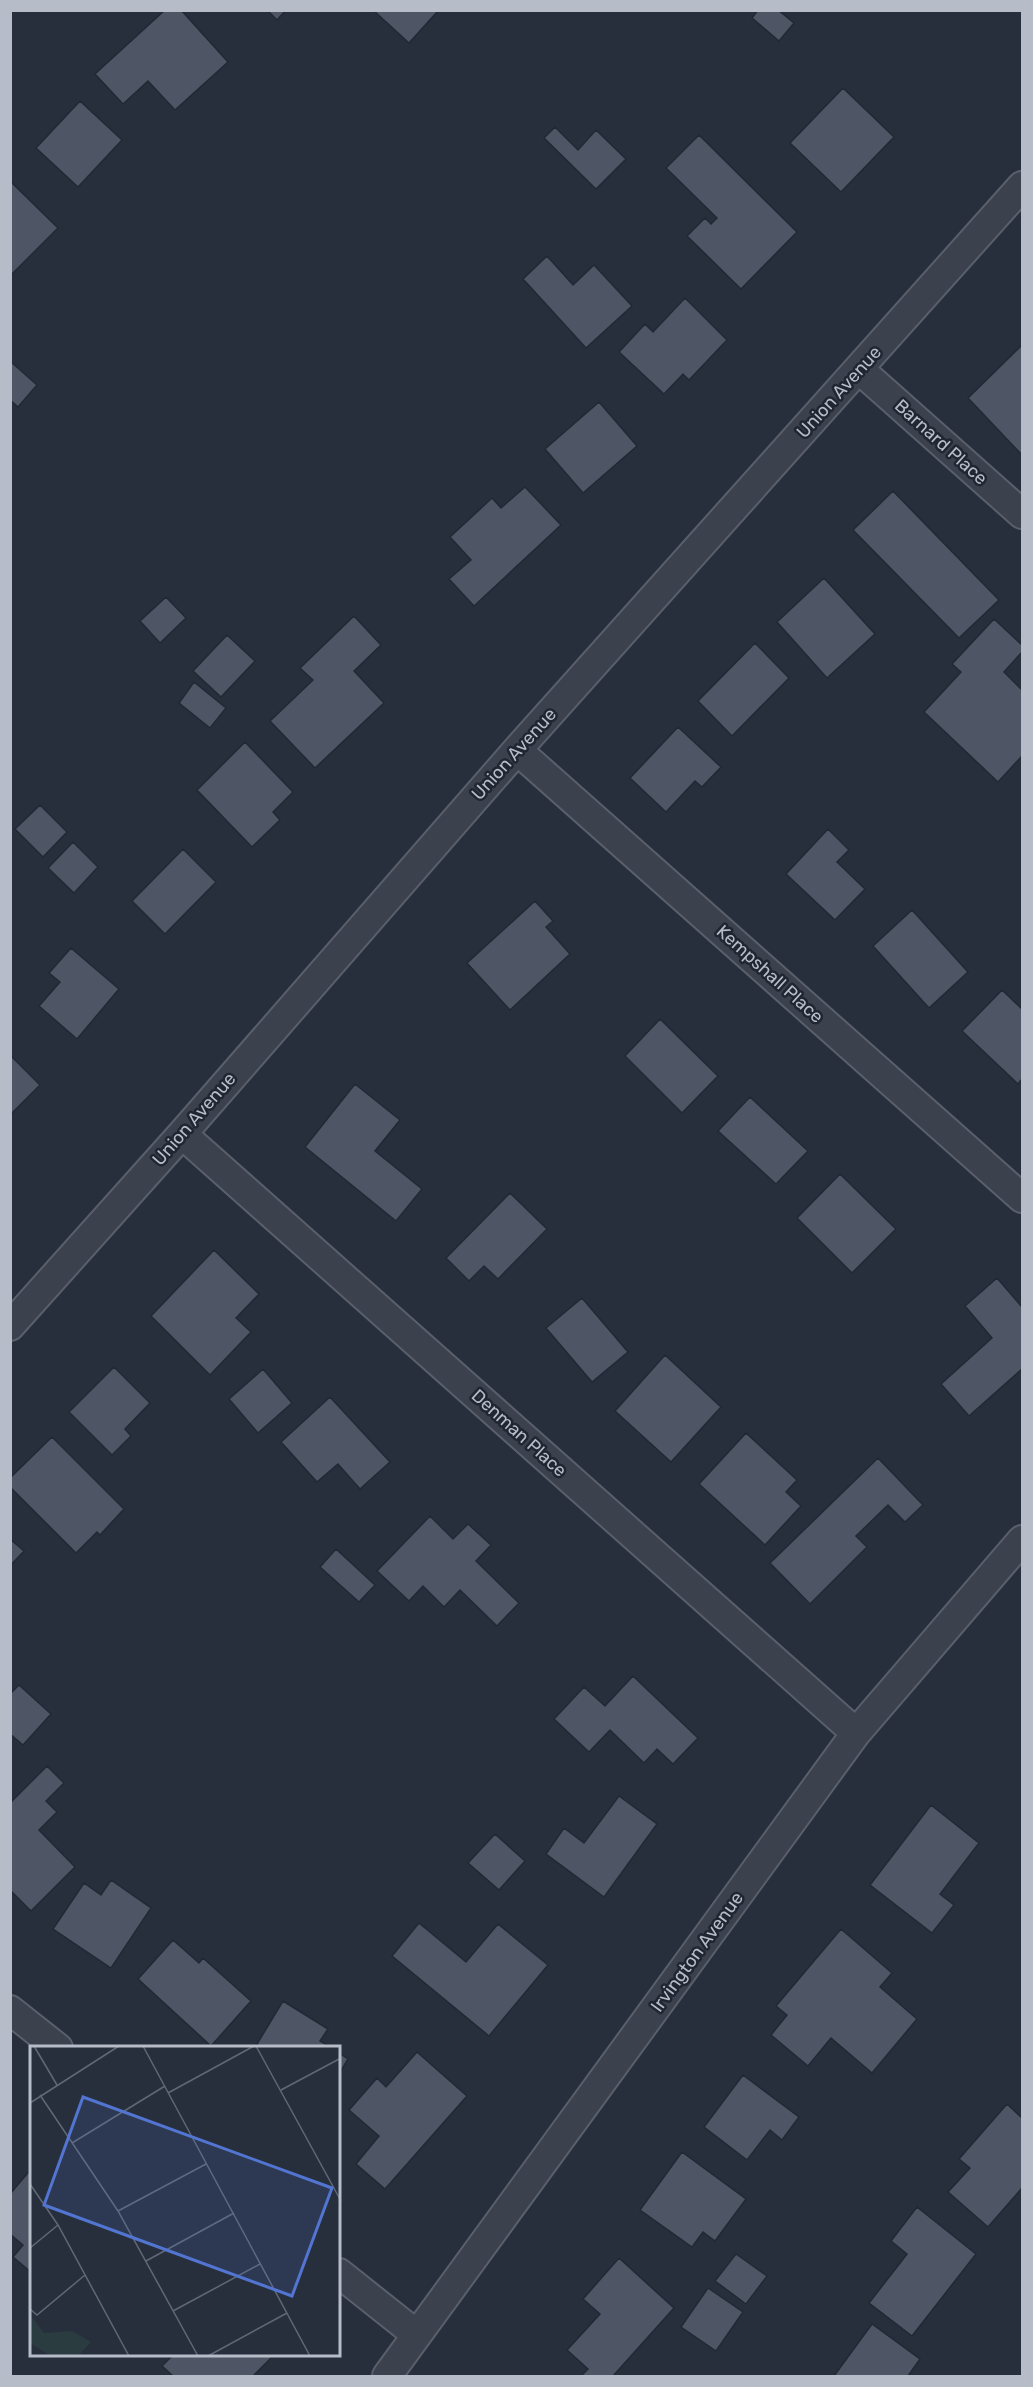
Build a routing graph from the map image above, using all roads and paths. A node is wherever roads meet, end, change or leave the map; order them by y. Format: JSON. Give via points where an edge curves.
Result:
{"nodes":[{"id":1,"x":1023,"y":186,"type":"edge"},
{"id":2,"x":860,"y":369,"type":"junction"},
{"id":3,"x":1023,"y":514,"type":"edge"},
{"id":4,"x":517,"y":750,"type":"junction"},
{"id":5,"x":182,"y":1134,"type":"junction"},
{"id":6,"x":1023,"y":1198,"type":"edge"},
{"id":7,"x":10,"y":1326,"type":"edge"},
{"id":8,"x":1023,"y":1540,"type":"edge"},
{"id":9,"x":856,"y":1733,"type":"junction"},
{"id":10,"x":10,"y":2010,"type":"edge"},
{"id":11,"x":55,"y":2046,"type":"edge"},
{"id":12,"x":340,"y":2273,"type":"edge"},
{"id":13,"x":417,"y":2335,"type":"junction"},
{"id":14,"x":387,"y":2376,"type":"edge"}],
"edges":[{"from":1,"to":2,"type":"street","name":"Union Avenue"},
{"from":2,"to":3,"type":"street","name":"Barnard Place"},
{"from":2,"to":4,"type":"street","name":"Union Avenue"},
{"from":4,"to":5,"type":"street","name":"Union Avenue"},
{"from":4,"to":6,"type":"street","name":"Kempshall Place"},
{"from":5,"to":7,"type":"street","name":"Union Avenue"},
{"from":5,"to":9,"type":"street","name":"Denman Place"},
{"from":8,"to":9,"type":"street","name":"Irvington Avenue"},
{"from":9,"to":13,"type":"street","name":"Irvington Avenue"},
{"from":10,"to":11,"type":"street"},
{"from":12,"to":13,"type":"street"},
{"from":13,"to":14,"type":"street","name":"Irvington Avenue"}]}
